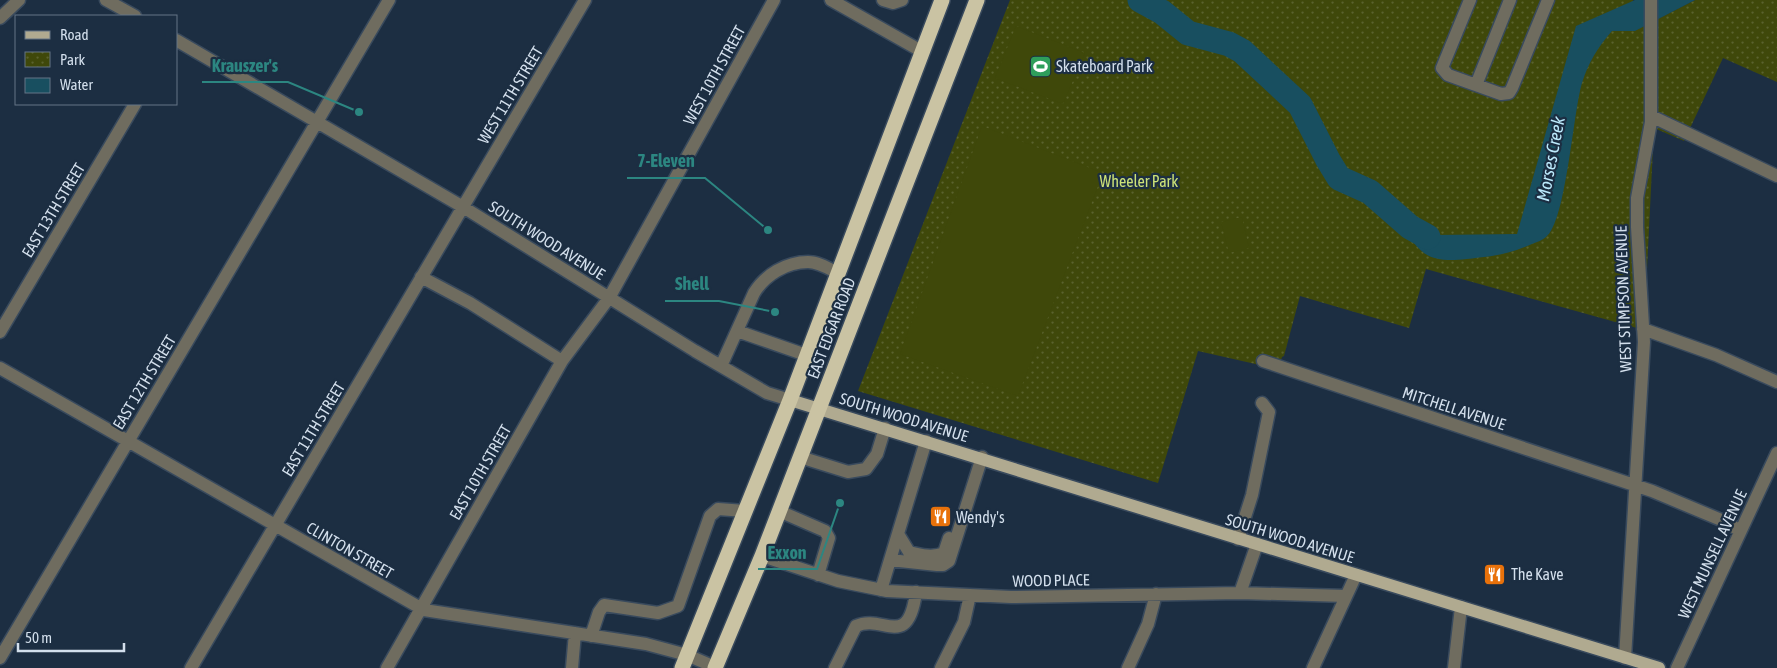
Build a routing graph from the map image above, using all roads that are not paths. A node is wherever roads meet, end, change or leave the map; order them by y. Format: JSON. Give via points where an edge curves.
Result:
{"nodes":[{"id":1,"x":19,"y":0,"type":"edge"},
{"id":2,"x":106,"y":0,"type":"edge"},
{"id":3,"x":389,"y":0,"type":"edge"},
{"id":4,"x":585,"y":0,"type":"edge"},
{"id":5,"x":774,"y":0,"type":"edge"},
{"id":6,"x":831,"y":0,"type":"edge"},
{"id":7,"x":883,"y":0,"type":"edge"},
{"id":8,"x":902,"y":0,"type":"edge"},
{"id":9,"x":942,"y":0,"type":"edge"},
{"id":10,"x":977,"y":0,"type":"edge"},
{"id":11,"x":1470,"y":0,"type":"edge"},
{"id":12,"x":1510,"y":0,"type":"edge"},
{"id":13,"x":1548,"y":0,"type":"edge"},
{"id":14,"x":1651,"y":0,"type":"edge"},
{"id":15,"x":132,"y":15,"type":"edge"},
{"id":16,"x":0,"y":18,"type":"edge"},
{"id":17,"x":178,"y":41,"type":"edge"},
{"id":18,"x":922,"y":52,"type":"junction"},
{"id":19,"x":1476,"y":85,"type":"junction"},
{"id":20,"x":134,"y":105,"type":"edge"},
{"id":21,"x":1651,"y":116,"type":"junction"},
{"id":22,"x":317,"y":122,"type":"junction"},
{"id":23,"x":1777,"y":176,"type":"edge"},
{"id":24,"x":463,"y":207,"type":"junction"},
{"id":25,"x":838,"y":273,"type":"junction"},
{"id":26,"x":422,"y":277,"type":"junction"},
{"id":27,"x":609,"y":298,"type":"junction"},
{"id":28,"x":1643,"y":329,"type":"junction"},
{"id":29,"x":737,"y":331,"type":"junction"},
{"id":30,"x":0,"y":332,"type":"edge"},
{"id":31,"x":806,"y":355,"type":"junction"},
{"id":32,"x":562,"y":361,"type":"junction"},
{"id":33,"x":1263,"y":361,"type":"dead end"},
{"id":34,"x":721,"y":366,"type":"junction"},
{"id":35,"x":0,"y":368,"type":"edge"},
{"id":36,"x":1777,"y":382,"type":"edge"},
{"id":37,"x":790,"y":400,"type":"junction"},
{"id":38,"x":1262,"y":403,"type":"dead end"},
{"id":39,"x":819,"y":408,"type":"junction"},
{"id":40,"x":885,"y":428,"type":"junction"},
{"id":41,"x":926,"y":441,"type":"junction"},
{"id":42,"x":128,"y":442,"type":"junction"},
{"id":43,"x":1777,"y":453,"type":"edge"},
{"id":44,"x":800,"y":457,"type":"junction"},
{"id":45,"x":982,"y":457,"type":"junction"},
{"id":46,"x":1636,"y":486,"type":"junction"},
{"id":47,"x":744,"y":511,"type":"junction"},
{"id":48,"x":779,"y":511,"type":"junction"},
{"id":49,"x":965,"y":514,"type":"junction"},
{"id":50,"x":275,"y":526,"type":"junction"},
{"id":51,"x":1740,"y":532,"type":"junction"},
{"id":52,"x":898,"y":534,"type":"junction"},
{"id":53,"x":1238,"y":539,"type":"junction"},
{"id":54,"x":1257,"y":544,"type":"junction"},
{"id":55,"x":762,"y":556,"type":"junction"},
{"id":56,"x":890,"y":560,"type":"junction"},
{"id":57,"x":818,"y":575,"type":"junction"},
{"id":58,"x":1356,"y":575,"type":"junction"},
{"id":59,"x":881,"y":590,"type":"junction"},
{"id":60,"x":916,"y":592,"type":"junction"},
{"id":61,"x":1240,"y":593,"type":"junction"},
{"id":62,"x":1156,"y":594,"type":"junction"},
{"id":63,"x":970,"y":595,"type":"junction"},
{"id":64,"x":1346,"y":596,"type":"junction"},
{"id":65,"x":1461,"y":607,"type":"junction"},
{"id":66,"x":421,"y":609,"type":"junction"},
{"id":67,"x":575,"y":634,"type":"junction"},
{"id":68,"x":592,"y":636,"type":"junction"},
{"id":69,"x":0,"y":658,"type":"edge"},
{"id":70,"x":1625,"y":658,"type":"junction"},
{"id":71,"x":684,"y":661,"type":"edge"},
{"id":72,"x":191,"y":668,"type":"edge"},
{"id":73,"x":387,"y":668,"type":"edge"},
{"id":74,"x":572,"y":668,"type":"edge"},
{"id":75,"x":716,"y":668,"type":"edge"},
{"id":76,"x":835,"y":668,"type":"edge"},
{"id":77,"x":941,"y":668,"type":"edge"},
{"id":78,"x":1128,"y":668,"type":"edge"},
{"id":79,"x":1313,"y":668,"type":"edge"},
{"id":80,"x":1454,"y":668,"type":"edge"},
{"id":81,"x":1659,"y":668,"type":"edge"},
{"id":82,"x":1677,"y":668,"type":"edge"}],
"edges":[{"from":1,"to":16,"type":"street"},
{"from":2,"to":15,"type":"street"},
{"from":3,"to":22,"type":"street","name":"EAST 12TH STREET"},
{"from":4,"to":24,"type":"street","name":"WEST 11TH STREET"},
{"from":5,"to":27,"type":"street","name":"WEST 10TH STREET"},
{"from":6,"to":18,"type":"street"},
{"from":7,"to":8,"type":"street","via":[[893,3]]},
{"from":9,"to":18,"type":"highway","name":"EAST EDGAR ROAD"},
{"from":10,"to":39,"type":"highway","name":"EAST EDGAR ROAD"},
{"from":11,"to":19,"type":"street","via":[[1442,68],[1448,75]]},
{"from":12,"to":19,"type":"street"},
{"from":13,"to":19,"type":"street","via":[[1509,94]]},
{"from":14,"to":21,"type":"street","name":"WEST STIMPSON AVENUE"},
{"from":17,"to":22,"type":"street","name":"SOUTH WOOD AVENUE"},
{"from":18,"to":25,"type":"highway","name":"EAST EDGAR ROAD"},
{"from":20,"to":30,"type":"street","name":"EAST 13TH STREET"},
{"from":21,"to":23,"type":"street"},
{"from":21,"to":28,"type":"street","name":"WEST STIMPSON AVENUE","via":[[1637,198]]},
{"from":22,"to":24,"type":"street","name":"SOUTH WOOD AVENUE"},
{"from":22,"to":42,"type":"street","name":"EAST 12TH STREET"},
{"from":24,"to":26,"type":"street","name":"EAST 11TH STREET"},
{"from":24,"to":27,"type":"street","name":"SOUTH WOOD AVENUE"},
{"from":25,"to":29,"type":"street","via":[[808,262],[770,275],[754,292]]},
{"from":25,"to":31,"type":"highway","name":"EAST EDGAR ROAD"},
{"from":26,"to":32,"type":"street"},
{"from":26,"to":50,"type":"street","name":"EAST 11TH STREET"},
{"from":27,"to":32,"type":"street","name":"EAST 10TH STREET"},
{"from":27,"to":34,"type":"street","name":"SOUTH WOOD AVENUE"},
{"from":28,"to":36,"type":"street","via":[[1707,351]]},
{"from":28,"to":46,"type":"street","name":"WEST STIMPSON AVENUE"},
{"from":29,"to":31,"type":"street"},
{"from":29,"to":34,"type":"street"},
{"from":31,"to":37,"type":"highway","name":"EAST EDGAR ROAD"},
{"from":32,"to":66,"type":"street","name":"EAST 10TH STREET"},
{"from":33,"to":46,"type":"street","name":"MITCHELL AVENUE"},
{"from":34,"to":37,"type":"street","name":"SOUTH WOOD AVENUE","via":[[767,393]]},
{"from":35,"to":42,"type":"street","name":"CLINTON STREET"},
{"from":37,"to":39,"type":"main road","name":"SOUTH WOOD AVENUE"},
{"from":37,"to":47,"type":"highway","name":"EAST EDGAR ROAD"},
{"from":38,"to":53,"type":"street","via":[[1269,412],[1252,495]]},
{"from":39,"to":40,"type":"main road","name":"SOUTH WOOD AVENUE"},
{"from":39,"to":44,"type":"highway","name":"EAST EDGAR ROAD"},
{"from":40,"to":41,"type":"main road","name":"SOUTH WOOD AVENUE"},
{"from":40,"to":44,"type":"street","via":[[877,454],[866,469],[848,472]]},
{"from":41,"to":45,"type":"main road","name":"SOUTH WOOD AVENUE"},
{"from":41,"to":52,"type":"street"},
{"from":42,"to":50,"type":"street","name":"CLINTON STREET"},
{"from":42,"to":69,"type":"street","name":"EAST 12TH STREET"},
{"from":43,"to":51,"type":"street","name":"WEST MUNSELL AVENUE"},
{"from":44,"to":48,"type":"highway","name":"EAST EDGAR ROAD"},
{"from":45,"to":49,"type":"street"},
{"from":45,"to":53,"type":"main road","name":"SOUTH WOOD AVENUE"},
{"from":46,"to":51,"type":"street","name":"MITCHELL AVENUE","via":[[1676,499]]},
{"from":46,"to":70,"type":"street","name":"WEST STIMPSON AVENUE"},
{"from":47,"to":68,"type":"street","via":[[718,509],[710,516],[678,606],[658,613],[604,605]]},
{"from":47,"to":71,"type":"highway","name":"EAST EDGAR ROAD"},
{"from":48,"to":55,"type":"highway","name":"EAST EDGAR ROAD"},
{"from":48,"to":57,"type":"street","via":[[825,530],[829,538]]},
{"from":49,"to":52,"type":"street","via":[[954,525],[944,553],[938,556],[909,552]]},
{"from":49,"to":56,"type":"street","via":[[953,554],[943,565]]},
{"from":50,"to":66,"type":"street","name":"CLINTON STREET"},
{"from":50,"to":72,"type":"street","name":"EAST 11TH STREET"},
{"from":51,"to":82,"type":"street","name":"WEST MUNSELL AVENUE"},
{"from":52,"to":56,"type":"street"},
{"from":53,"to":54,"type":"main road","name":"SOUTH WOOD AVENUE"},
{"from":54,"to":58,"type":"main road","name":"SOUTH WOOD AVENUE"},
{"from":54,"to":61,"type":"street"},
{"from":55,"to":57,"type":"street","name":"WOOD PLACE"},
{"from":55,"to":75,"type":"highway","name":"EAST EDGAR ROAD"},
{"from":56,"to":59,"type":"street"},
{"from":57,"to":59,"type":"street","name":"WOOD PLACE"},
{"from":58,"to":64,"type":"street"},
{"from":58,"to":65,"type":"main road","name":"SOUTH WOOD AVENUE"},
{"from":59,"to":60,"type":"street","name":"WOOD PLACE"},
{"from":60,"to":63,"type":"street","name":"WOOD PLACE"},
{"from":60,"to":76,"type":"street","via":[[913,612],[902,624],[893,628],[861,623],[856,626]]},
{"from":61,"to":62,"type":"street","name":"WOOD PLACE"},
{"from":61,"to":64,"type":"street","name":"WOOD PLACE"},
{"from":62,"to":63,"type":"street","name":"WOOD PLACE"},
{"from":62,"to":78,"type":"street","via":[[1148,624]]},
{"from":63,"to":77,"type":"street","via":[[964,622]]},
{"from":64,"to":79,"type":"street"},
{"from":65,"to":70,"type":"main road","name":"SOUTH WOOD AVENUE"},
{"from":65,"to":80,"type":"street"},
{"from":66,"to":67,"type":"street","name":"CLINTON STREET"},
{"from":66,"to":73,"type":"street","name":"EAST 10TH STREET"},
{"from":67,"to":68,"type":"street","name":"CLINTON STREET"},
{"from":67,"to":74,"type":"street"},
{"from":68,"to":71,"type":"street","name":"CLINTON STREET","via":[[646,644]]},
{"from":70,"to":81,"type":"main road","name":"SOUTH WOOD AVENUE"},
{"from":71,"to":75,"type":"street","name":"CLINTON STREET"}]}
